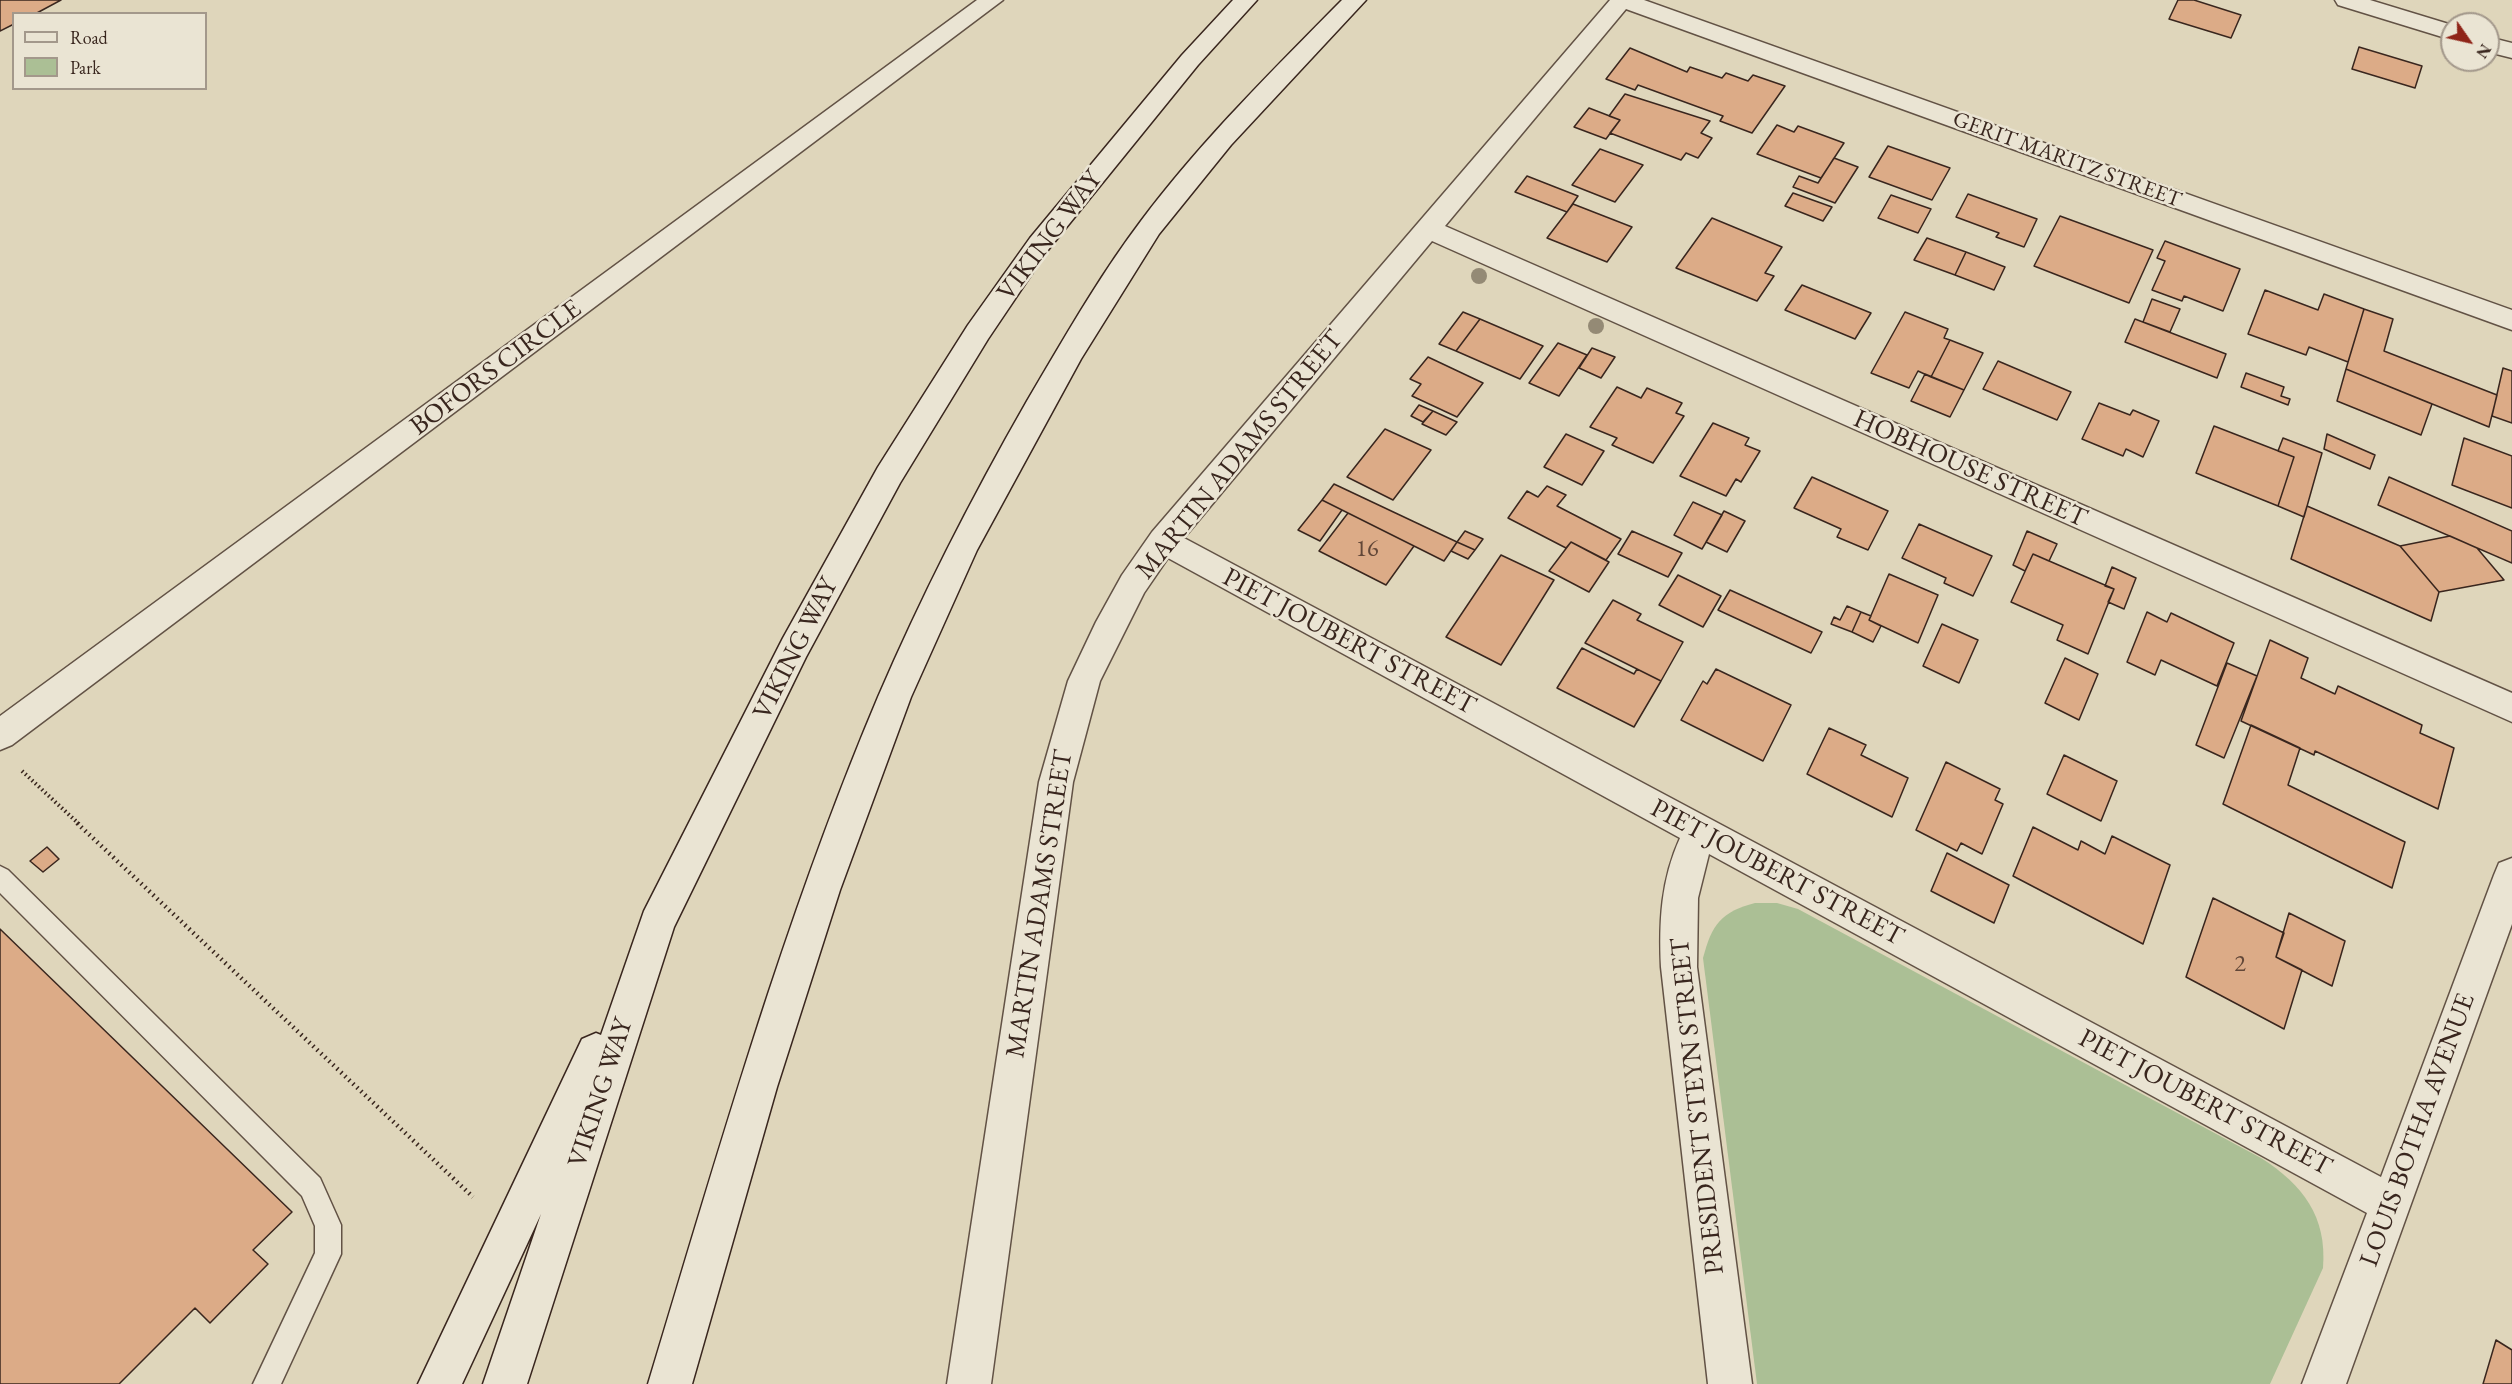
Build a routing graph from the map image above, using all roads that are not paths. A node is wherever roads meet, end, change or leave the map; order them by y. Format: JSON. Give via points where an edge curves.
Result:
{"nodes":[{"id":1,"x":992,"y":0,"type":"edge"},
{"id":2,"x":1246,"y":0,"type":"edge"},
{"id":3,"x":1355,"y":0,"type":"edge"},
{"id":4,"x":1622,"y":0,"type":"edge"},
{"id":5,"x":2346,"y":0,"type":"edge"},
{"id":6,"x":2398,"y":8,"type":"edge"},
{"id":7,"x":2440,"y":27,"type":"edge"},
{"id":8,"x":1428,"y":229,"type":"junction"},
{"id":9,"x":2512,"y":320,"type":"edge"},
{"id":10,"x":1163,"y":541,"type":"junction"},
{"id":11,"x":2512,"y":708,"type":"edge"},
{"id":12,"x":0,"y":735,"type":"edge"},
{"id":13,"x":1701,"y":832,"type":"junction"},
{"id":14,"x":2512,"y":875,"type":"edge"},
{"id":15,"x":0,"y":877,"type":"edge"},
{"id":16,"x":2504,"y":922,"type":"edge"},
{"id":17,"x":657,"y":923,"type":"junction"},
{"id":18,"x":2391,"y":1204,"type":"junction"},
{"id":19,"x":267,"y":1384,"type":"edge"},
{"id":20,"x":440,"y":1384,"type":"edge"},
{"id":21,"x":505,"y":1384,"type":"edge"},
{"id":22,"x":670,"y":1384,"type":"edge"},
{"id":23,"x":969,"y":1384,"type":"edge"},
{"id":24,"x":1730,"y":1384,"type":"edge"},
{"id":25,"x":2324,"y":1384,"type":"edge"}],
"edges":[{"from":1,"to":12,"type":"street","name":"BOFORS CIRCLE"},
{"from":2,"to":17,"type":"street","name":"VIKING WAY","via":[[1190,60],[1069,207],[978,332],[889,475],[794,648]]},
{"from":3,"to":22,"type":"street","via":[[1198,166],[1143,237],[1106,291],[1005,465],[936,602],[876,743],[798,964]]},
{"from":4,"to":8,"type":"street","name":"MARTIN ADAMS STREET"},
{"from":4,"to":9,"type":"street","name":"GERIT MARITZ STREET"},
{"from":5,"to":6,"type":"street"},
{"from":6,"to":7,"type":"street"},
{"from":8,"to":10,"type":"street","name":"MARTIN ADAMS STREET"},
{"from":8,"to":11,"type":"street","name":"HOBHOUSE STREET"},
{"from":10,"to":13,"type":"street","name":"PIET JOUBERT STREET"},
{"from":10,"to":23,"type":"street","name":"MARTIN ADAMS STREET","via":[[1118,612],[1084,681],[1056,782]]},
{"from":13,"to":18,"type":"street","name":"PIET JOUBERT STREET"},
{"from":13,"to":24,"type":"street","name":"PRESIDENT STEYN STREET","via":[[1686,863],[1677,910],[1679,967]]},
{"from":14,"to":16,"type":"street","name":"LOUIS BOTHA AVENUE"},
{"from":15,"to":19,"type":"lane","via":[[311,1186],[328,1225],[328,1254]]},
{"from":16,"to":18,"type":"street","name":"LOUIS BOTHA AVENUE"},
{"from":17,"to":20,"type":"street"},
{"from":17,"to":21,"type":"street","name":"VIKING WAY"},
{"from":18,"to":25,"type":"street","name":"LOUIS BOTHA AVENUE"}]}
